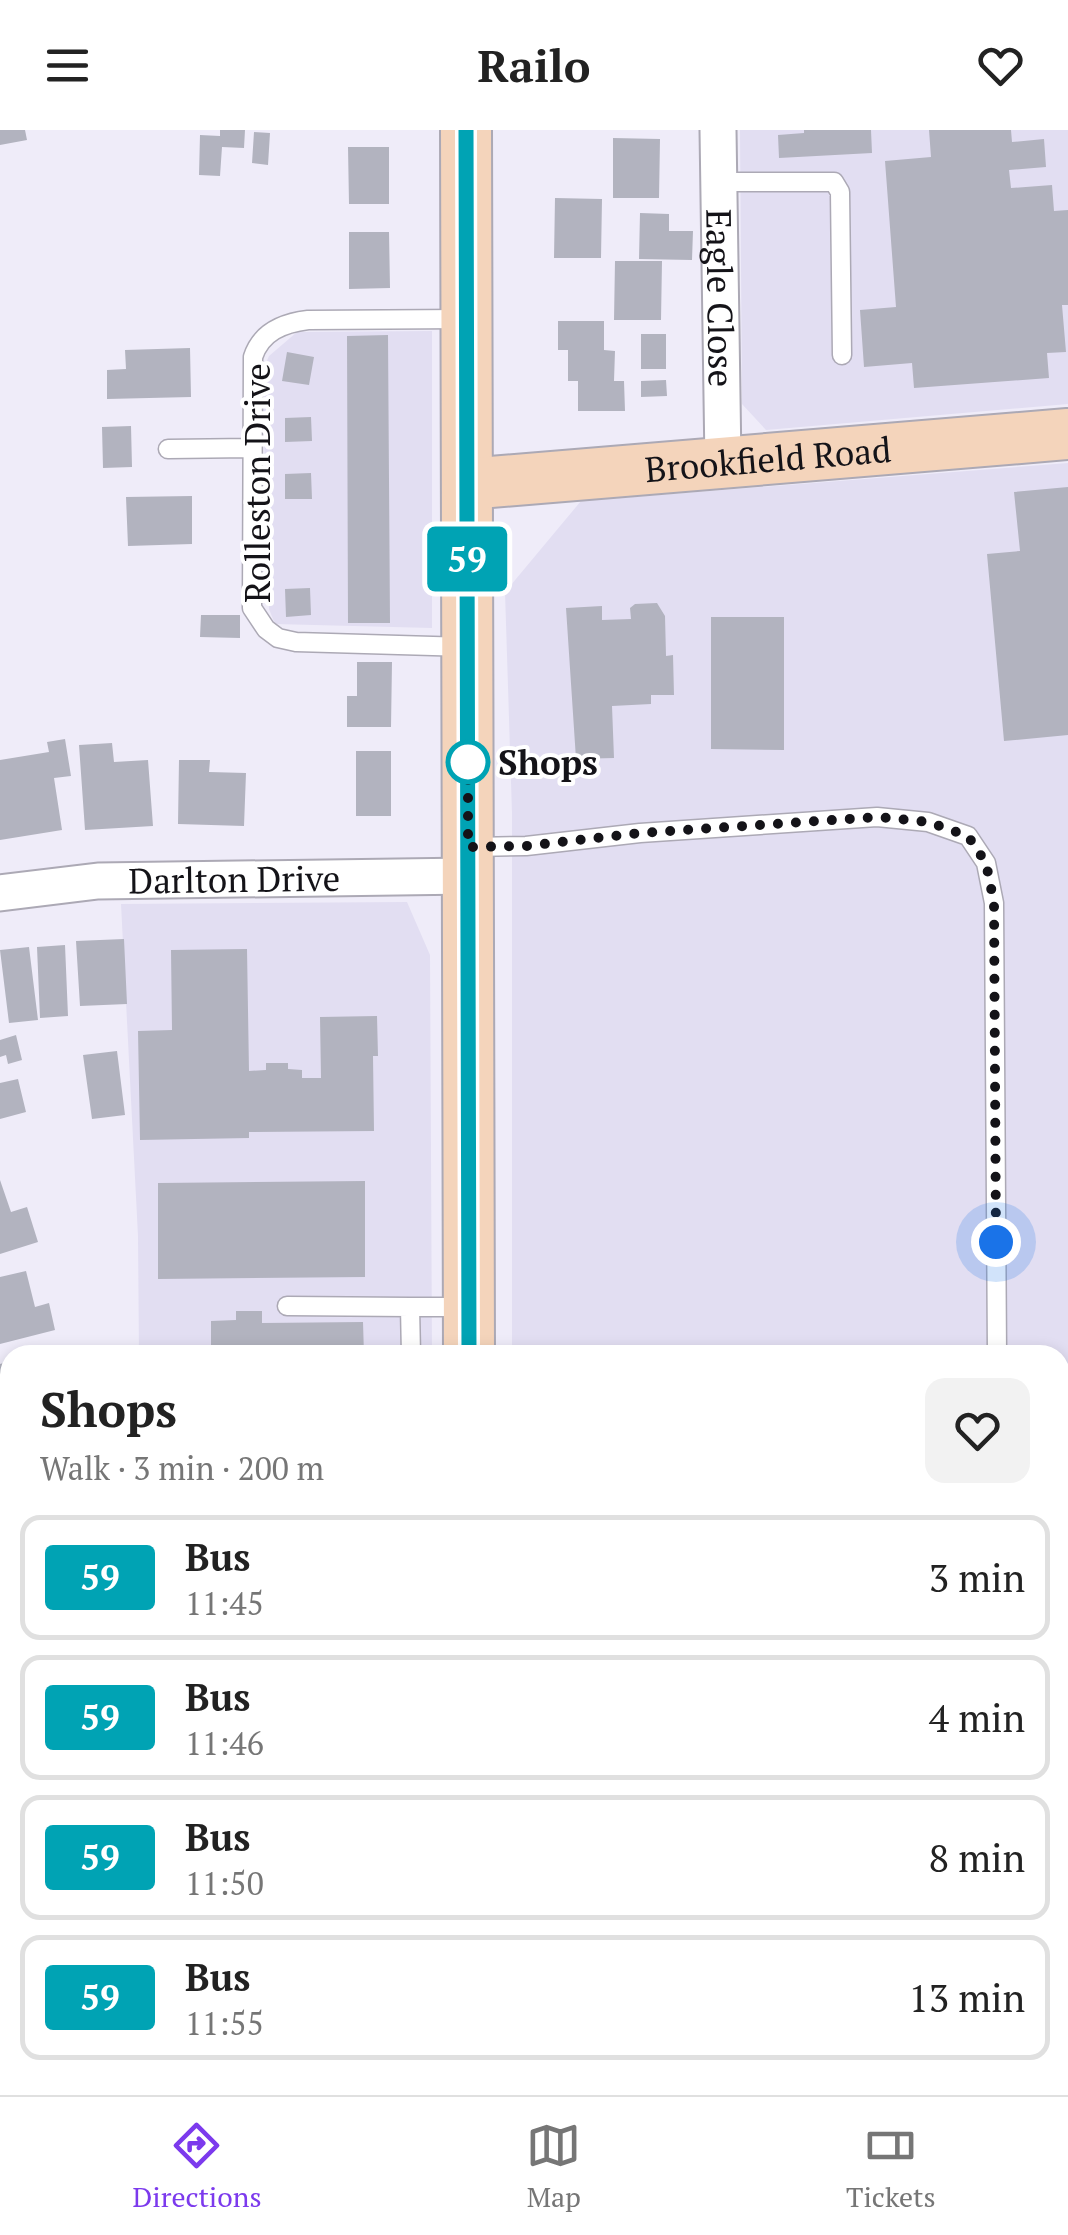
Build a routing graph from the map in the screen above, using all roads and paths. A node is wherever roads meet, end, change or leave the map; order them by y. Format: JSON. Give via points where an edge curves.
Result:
{"nodes":[{"id":1,"x":466,"y":130,"type":"edge"},
{"id":2,"x":718,"y":130,"type":"edge"},
{"id":3,"x":719,"y":182,"type":"junction"},
{"id":4,"x":465,"y":320,"type":"junction"},
{"id":5,"x":842,"y":355,"type":"dead end"},
{"id":6,"x":1068,"y":434,"type":"edge"},
{"id":7,"x":250,"y":448,"type":"junction"},
{"id":8,"x":168,"y":449,"type":"dead end"},
{"id":9,"x":723,"y":462,"type":"junction"},
{"id":10,"x":467,"y":484,"type":"junction"},
{"id":11,"x":467,"y":647,"type":"junction"},
{"id":12,"x":469,"y":862,"type":"junction"},
{"id":13,"x":0,"y":893,"type":"edge"},
{"id":14,"x":287,"y":1306,"type":"dead end"},
{"id":15,"x":410,"y":1307,"type":"junction"},
{"id":16,"x":468,"y":1331,"type":"edge"},
{"id":17,"x":411,"y":1345,"type":"edge"},
{"id":18,"x":997,"y":1345,"type":"edge"}],
"edges":[{"from":1,"to":4,"type":"street"},
{"from":2,"to":3,"type":"street","name":"Eagle Close"},
{"from":3,"to":5,"type":"lane","via":[[834,182],[840,192]]},
{"from":3,"to":9,"type":"street","name":"Eagle Close"},
{"from":4,"to":7,"type":"lane","name":"Rolleston Drive","via":[[308,320],[268,333],[252,357]]},
{"from":4,"to":10,"type":"street"},
{"from":6,"to":9,"type":"street","name":"Brookfield Road"},
{"from":7,"to":8,"type":"lane"},
{"from":7,"to":11,"type":"lane","name":"Rolleston Drive","via":[[252,608],[266,629],[296,642]]},
{"from":9,"to":10,"type":"street","name":"Brookfield Road"},
{"from":10,"to":11,"type":"street"},
{"from":11,"to":12,"type":"street"},
{"from":12,"to":13,"type":"street","name":"Darlton Drive","via":[[98,881]]},
{"from":12,"to":16,"type":"street"},
{"from":12,"to":18,"type":"lane","via":[[526,846],[640,833],[878,817],[928,822],[968,836],[986,863],[994,903]]},
{"from":14,"to":15,"type":"lane"},
{"from":15,"to":16,"type":"lane"},
{"from":15,"to":17,"type":"lane"}]}
